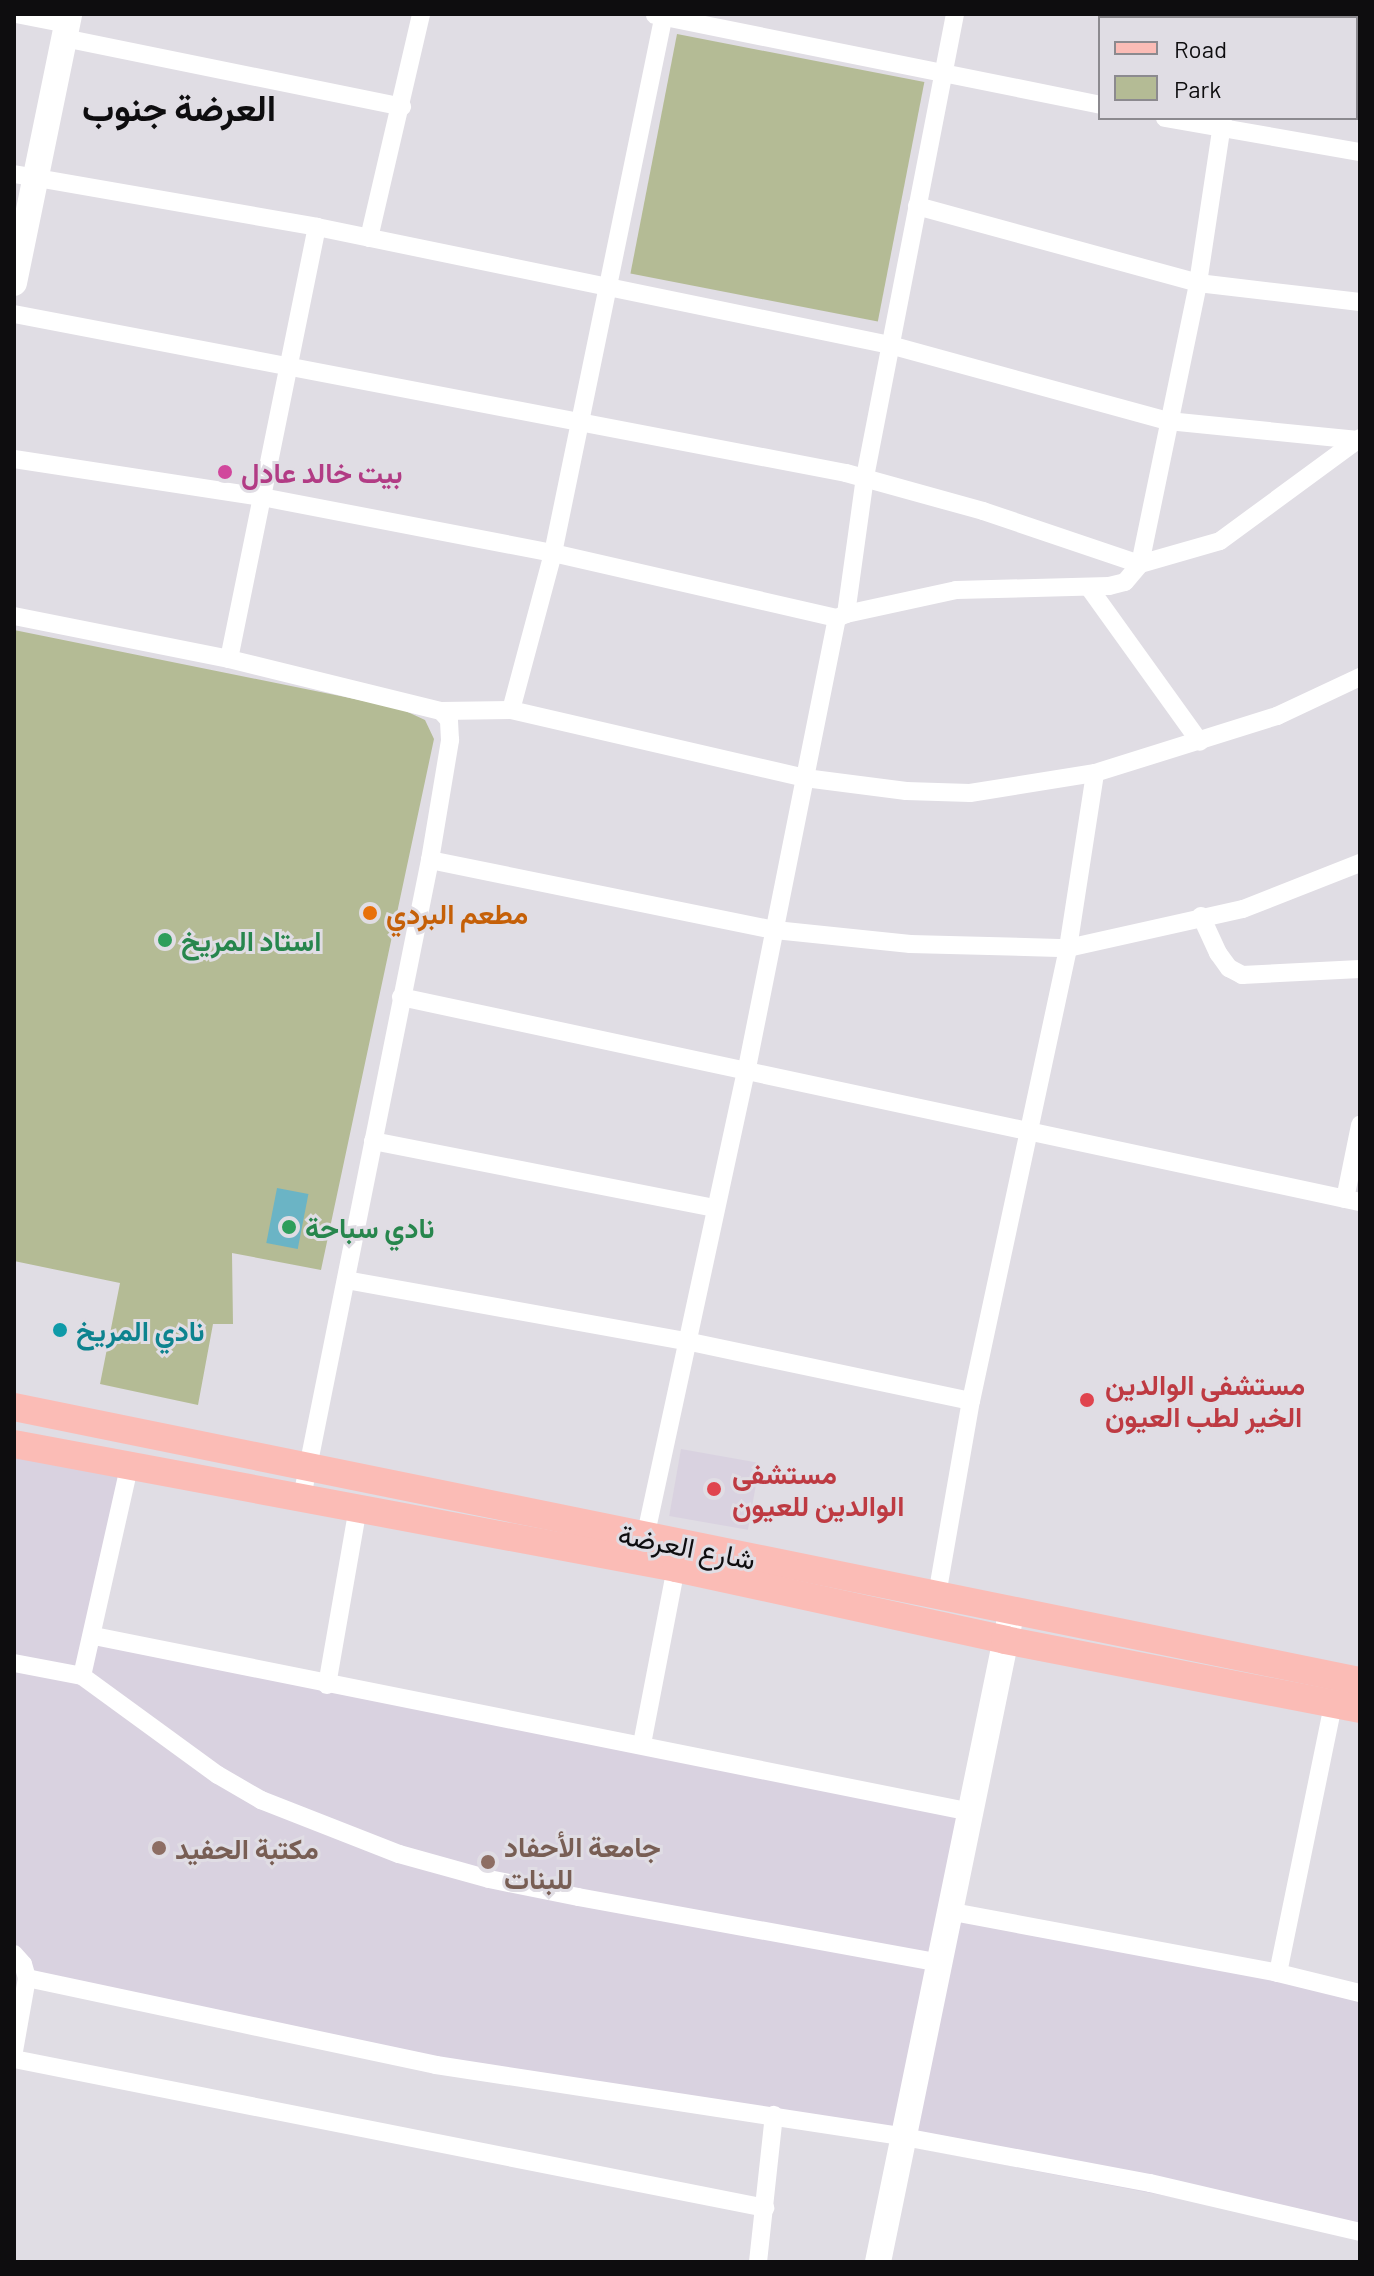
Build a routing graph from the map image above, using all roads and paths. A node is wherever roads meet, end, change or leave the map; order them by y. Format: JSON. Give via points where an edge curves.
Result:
{"nodes":[{"id":1,"x":16,"y":14,"type":"edge"},
{"id":2,"x":421,"y":14,"type":"edge"},
{"id":3,"x":955,"y":14,"type":"edge"},
{"id":4,"x":660,"y":15,"type":"edge"},
{"id":5,"x":67,"y":26,"type":"edge"},
{"id":6,"x":943,"y":74,"type":"junction"},
{"id":7,"x":1098,"y":105,"type":"edge"},
{"id":8,"x":402,"y":107,"type":"junction"},
{"id":9,"x":1184,"y":120,"type":"edge"},
{"id":10,"x":1221,"y":124,"type":"edge"},
{"id":11,"x":1360,"y":152,"type":"edge"},
{"id":12,"x":25,"y":176,"type":"edge"},
{"id":13,"x":917,"y":206,"type":"junction"},
{"id":14,"x":317,"y":227,"type":"junction"},
{"id":15,"x":369,"y":238,"type":"junction"},
{"id":16,"x":14,"y":283,"type":"edge"},
{"id":17,"x":1198,"y":283,"type":"junction"},
{"id":18,"x":608,"y":287,"type":"junction"},
{"id":19,"x":1360,"y":302,"type":"edge"},
{"id":20,"x":14,"y":314,"type":"edge"},
{"id":21,"x":890,"y":345,"type":"junction"},
{"id":22,"x":289,"y":365,"type":"junction"},
{"id":23,"x":581,"y":421,"type":"junction"},
{"id":24,"x":1168,"y":421,"type":"junction"},
{"id":25,"x":1359,"y":439,"type":"edge"},
{"id":26,"x":14,"y":459,"type":"edge"},
{"id":27,"x":865,"y":477,"type":"junction"},
{"id":28,"x":262,"y":497,"type":"junction"},
{"id":29,"x":553,"y":553,"type":"junction"},
{"id":30,"x":1140,"y":564,"type":"junction"},
{"id":31,"x":1090,"y":589,"type":"junction"},
{"id":32,"x":14,"y":616,"type":"edge"},
{"id":33,"x":841,"y":616,"type":"junction"},
{"id":34,"x":229,"y":659,"type":"junction"},
{"id":35,"x":1360,"y":677,"type":"edge"},
{"id":36,"x":511,"y":710,"type":"junction"},
{"id":37,"x":441,"y":711,"type":"junction"},
{"id":38,"x":1200,"y":742,"type":"junction"},
{"id":39,"x":1095,"y":773,"type":"junction"},
{"id":40,"x":805,"y":778,"type":"junction"},
{"id":41,"x":430,"y":860,"type":"junction"},
{"id":42,"x":1360,"y":863,"type":"edge"},
{"id":43,"x":1201,"y":916,"type":"junction"},
{"id":44,"x":775,"y":930,"type":"junction"},
{"id":45,"x":1068,"y":948,"type":"junction"},
{"id":46,"x":1360,"y":969,"type":"edge"},
{"id":47,"x":401,"y":997,"type":"junction"},
{"id":48,"x":747,"y":1068,"type":"junction"},
{"id":49,"x":1360,"y":1125,"type":"edge"},
{"id":50,"x":1027,"y":1132,"type":"junction"},
{"id":51,"x":373,"y":1141,"type":"junction"},
{"id":52,"x":1352,"y":1200,"type":"edge"},
{"id":53,"x":714,"y":1208,"type":"junction"},
{"id":54,"x":346,"y":1280,"type":"junction"},
{"id":55,"x":686,"y":1341,"type":"junction"},
{"id":56,"x":971,"y":1401,"type":"junction"},
{"id":57,"x":14,"y":1407,"type":"edge"},
{"id":58,"x":14,"y":1444,"type":"edge"},
{"id":59,"x":129,"y":1467,"type":"junction"},
{"id":60,"x":308,"y":1468,"type":"junction"},
{"id":61,"x":302,"y":1497,"type":"junction"},
{"id":62,"x":358,"y":1508,"type":"junction"},
{"id":63,"x":645,"y":1538,"type":"junction"},
{"id":64,"x":676,"y":1568,"type":"junction"},
{"id":65,"x":937,"y":1595,"type":"junction"},
{"id":66,"x":1011,"y":1611,"type":"junction"},
{"id":67,"x":94,"y":1636,"type":"junction"},
{"id":68,"x":1005,"y":1640,"type":"junction"},
{"id":69,"x":14,"y":1663,"type":"edge"},
{"id":70,"x":82,"y":1676,"type":"junction"},
{"id":71,"x":1360,"y":1681,"type":"edge"},
{"id":72,"x":327,"y":1685,"type":"junction"},
{"id":73,"x":1346,"y":1707,"type":"edge"},
{"id":74,"x":642,"y":1744,"type":"junction"},
{"id":75,"x":971,"y":1812,"type":"junction"},
{"id":76,"x":953,"y":1912,"type":"junction"},
{"id":77,"x":14,"y":1954,"type":"edge"},
{"id":78,"x":940,"y":1963,"type":"junction"},
{"id":79,"x":1278,"y":1973,"type":"junction"},
{"id":80,"x":27,"y":1978,"type":"junction"},
{"id":81,"x":1360,"y":1993,"type":"edge"},
{"id":82,"x":14,"y":2051,"type":"edge"},
{"id":83,"x":14,"y":2059,"type":"edge"},
{"id":84,"x":774,"y":2115,"type":"junction"},
{"id":85,"x":904,"y":2137,"type":"junction"},
{"id":86,"x":765,"y":2208,"type":"junction"},
{"id":87,"x":1360,"y":2232,"type":"edge"},
{"id":88,"x":758,"y":2262,"type":"edge"},
{"id":89,"x":878,"y":2262,"type":"edge"}],
"edges":[{"from":1,"to":5,"type":"street"},
{"from":2,"to":8,"type":"street"},
{"from":3,"to":6,"type":"street"},
{"from":4,"to":6,"type":"street"},
{"from":4,"to":18,"type":"street"},
{"from":5,"to":8,"type":"street"},
{"from":5,"to":12,"type":"street"},
{"from":6,"to":7,"type":"street"},
{"from":6,"to":13,"type":"street"},
{"from":8,"to":15,"type":"street"},
{"from":9,"to":10,"type":"street"},
{"from":10,"to":11,"type":"street"},
{"from":10,"to":17,"type":"street"},
{"from":12,"to":14,"type":"street"},
{"from":12,"to":16,"type":"street"},
{"from":13,"to":17,"type":"street"},
{"from":13,"to":21,"type":"street"},
{"from":14,"to":15,"type":"street"},
{"from":14,"to":22,"type":"street"},
{"from":15,"to":18,"type":"street"},
{"from":17,"to":19,"type":"street"},
{"from":17,"to":24,"type":"street"},
{"from":18,"to":21,"type":"street"},
{"from":18,"to":23,"type":"street"},
{"from":20,"to":22,"type":"street"},
{"from":21,"to":24,"type":"street"},
{"from":21,"to":27,"type":"street"},
{"from":22,"to":23,"type":"street"},
{"from":22,"to":28,"type":"street"},
{"from":23,"to":27,"type":"street"},
{"from":23,"to":29,"type":"street"},
{"from":24,"to":25,"type":"street"},
{"from":24,"to":30,"type":"street"},
{"from":25,"to":30,"type":"street","via":[[1220,541]]},
{"from":26,"to":28,"type":"street"},
{"from":27,"to":30,"type":"street"},
{"from":27,"to":33,"type":"street"},
{"from":28,"to":29,"type":"street"},
{"from":28,"to":34,"type":"street"},
{"from":29,"to":33,"type":"street"},
{"from":29,"to":36,"type":"street"},
{"from":30,"to":31,"type":"street","via":[[1125,582]]},
{"from":31,"to":33,"type":"street","via":[[956,590]]},
{"from":31,"to":38,"type":"street"},
{"from":32,"to":34,"type":"street"},
{"from":33,"to":40,"type":"street"},
{"from":34,"to":37,"type":"street"},
{"from":35,"to":38,"type":"street","via":[[1277,716]]},
{"from":36,"to":37,"type":"street"},
{"from":36,"to":40,"type":"street"},
{"from":37,"to":41,"type":"street","via":[[449,720],[450,740]]},
{"from":38,"to":39,"type":"street"},
{"from":39,"to":40,"type":"street","via":[[970,793]]},
{"from":39,"to":45,"type":"street"},
{"from":40,"to":44,"type":"street"},
{"from":41,"to":44,"type":"street"},
{"from":41,"to":47,"type":"street"},
{"from":42,"to":43,"type":"street","via":[[1243,909]]},
{"from":43,"to":45,"type":"street"},
{"from":43,"to":46,"type":"street","via":[[1223,960],[1242,975]]},
{"from":44,"to":45,"type":"street","via":[[910,944]]},
{"from":44,"to":48,"type":"street"},
{"from":45,"to":50,"type":"street"},
{"from":47,"to":48,"type":"street"},
{"from":47,"to":51,"type":"street"},
{"from":48,"to":50,"type":"street"},
{"from":48,"to":53,"type":"street"},
{"from":49,"to":52,"type":"street"},
{"from":50,"to":52,"type":"street"},
{"from":50,"to":56,"type":"street"},
{"from":51,"to":53,"type":"street"},
{"from":51,"to":54,"type":"street"},
{"from":53,"to":55,"type":"street"},
{"from":54,"to":55,"type":"street"},
{"from":54,"to":60,"type":"street"},
{"from":55,"to":56,"type":"street"},
{"from":55,"to":63,"type":"street"},
{"from":56,"to":65,"type":"street"},
{"from":57,"to":60,"type":"main road","name":"شارع العرضة"},
{"from":58,"to":59,"type":"main road","name":"شارع العرضة"},
{"from":59,"to":61,"type":"main road","name":"شارع العرضة"},
{"from":59,"to":67,"type":"street"},
{"from":60,"to":61,"type":"street"},
{"from":60,"to":63,"type":"main road","name":"شارع العرضة"},
{"from":61,"to":62,"type":"main road","name":"شارع العرضة"},
{"from":62,"to":64,"type":"main road","name":"شارع العرضة"},
{"from":62,"to":72,"type":"street"},
{"from":63,"to":65,"type":"main road","name":"شارع العرضة"},
{"from":64,"to":68,"type":"main road","name":"شارع العرضة"},
{"from":64,"to":74,"type":"street"},
{"from":65,"to":66,"type":"main road","name":"شارع العرضة"},
{"from":66,"to":68,"type":"street"},
{"from":66,"to":71,"type":"main road","name":"شارع العرضة"},
{"from":67,"to":70,"type":"street"},
{"from":67,"to":72,"type":"street"},
{"from":68,"to":73,"type":"main road","name":"شارع العرضة"},
{"from":68,"to":75,"type":"street"},
{"from":69,"to":70,"type":"street"},
{"from":70,"to":78,"type":"street","via":[[261,1800],[399,1854],[504,1882]]},
{"from":72,"to":74,"type":"street"},
{"from":73,"to":79,"type":"street"},
{"from":74,"to":75,"type":"street"},
{"from":75,"to":76,"type":"street"},
{"from":76,"to":78,"type":"street"},
{"from":76,"to":79,"type":"street"},
{"from":77,"to":80,"type":"street"},
{"from":78,"to":85,"type":"street"},
{"from":79,"to":81,"type":"street"},
{"from":80,"to":82,"type":"street"},
{"from":80,"to":84,"type":"street","via":[[436,2065]]},
{"from":83,"to":86,"type":"street"},
{"from":84,"to":85,"type":"street"},
{"from":84,"to":86,"type":"street"},
{"from":85,"to":87,"type":"street","via":[[1150,2183]]},
{"from":85,"to":89,"type":"street"},
{"from":86,"to":88,"type":"street"}]}
